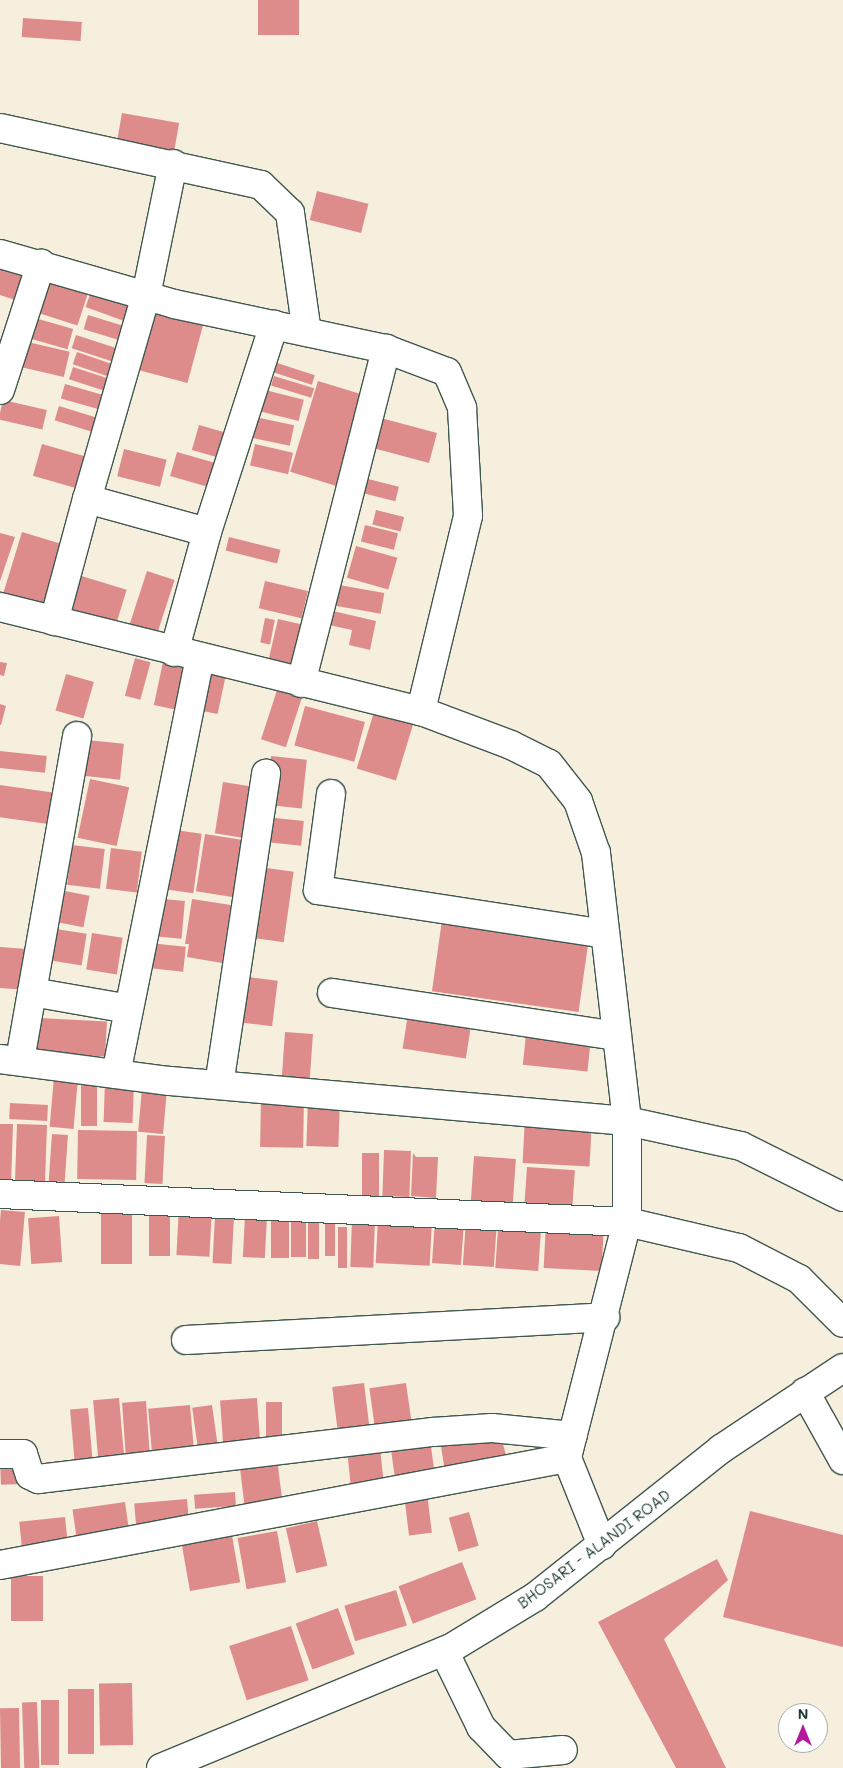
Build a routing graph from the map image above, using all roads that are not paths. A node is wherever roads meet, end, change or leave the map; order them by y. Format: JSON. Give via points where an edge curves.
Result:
{"nodes":[{"id":1,"x":0,"y":128,"type":"edge"},
{"id":2,"x":173,"y":164,"type":"junction"},
{"id":3,"x":0,"y":254,"type":"edge"},
{"id":4,"x":41,"y":264,"type":"junction"},
{"id":5,"x":146,"y":295,"type":"junction"},
{"id":6,"x":274,"y":325,"type":"junction"},
{"id":7,"x":307,"y":332,"type":"junction"},
{"id":8,"x":386,"y":349,"type":"junction"},
{"id":9,"x":0,"y":390,"type":"edge"},
{"id":10,"x":86,"y":498,"type":"junction"},
{"id":11,"x":207,"y":532,"type":"junction"},
{"id":12,"x":0,"y":607,"type":"edge"},
{"id":13,"x":54,"y":622,"type":"junction"},
{"id":14,"x":187,"y":655,"type":"junction"},
{"id":15,"x":301,"y":683,"type":"junction"},
{"id":16,"x":421,"y":711,"type":"junction"},
{"id":17,"x":77,"y":736,"type":"dead end"},
{"id":18,"x":266,"y":774,"type":"dead end"},
{"id":19,"x":331,"y":794,"type":"dead end"},
{"id":20,"x":605,"y":934,"type":"junction"},
{"id":21,"x":32,"y":992,"type":"junction"},
{"id":22,"x":332,"y":993,"type":"dead end"},
{"id":23,"x":129,"y":1009,"type":"junction"},
{"id":24,"x":617,"y":1036,"type":"junction"},
{"id":25,"x":10,"y":1060,"type":"edge"},
{"id":26,"x":116,"y":1074,"type":"junction"},
{"id":27,"x":219,"y":1085,"type":"junction"},
{"id":28,"x":626,"y":1121,"type":"junction"},
{"id":29,"x":0,"y":1194,"type":"edge"},
{"id":30,"x":843,"y":1198,"type":"edge"},
{"id":31,"x":627,"y":1222,"type":"junction"},
{"id":32,"x":605,"y":1317,"type":"junction"},
{"id":33,"x":843,"y":1323,"type":"edge"},
{"id":34,"x":186,"y":1340,"type":"dead end"},
{"id":35,"x":843,"y":1368,"type":"edge"},
{"id":36,"x":805,"y":1392,"type":"junction"},
{"id":37,"x":570,"y":1447,"type":"junction"},
{"id":38,"x":0,"y":1454,"type":"edge"},
{"id":39,"x":843,"y":1460,"type":"edge"},
{"id":40,"x":602,"y":1546,"type":"junction"},
{"id":41,"x":0,"y":1565,"type":"edge"},
{"id":42,"x":444,"y":1651,"type":"junction"},
{"id":43,"x":564,"y":1750,"type":"dead end"},
{"id":44,"x":161,"y":1768,"type":"edge"}],
"edges":[{"from":1,"to":2,"type":"street"},
{"from":2,"to":5,"type":"street"},
{"from":2,"to":7,"type":"street","via":[[261,185],[290,213]]},
{"from":3,"to":4,"type":"street"},
{"from":4,"to":5,"type":"street"},
{"from":4,"to":9,"type":"street"},
{"from":5,"to":6,"type":"street"},
{"from":5,"to":10,"type":"street"},
{"from":6,"to":7,"type":"street"},
{"from":6,"to":11,"type":"street"},
{"from":7,"to":8,"type":"street"},
{"from":8,"to":15,"type":"street"},
{"from":8,"to":16,"type":"street","via":[[447,372],[462,408],[468,516]]},
{"from":10,"to":11,"type":"street"},
{"from":10,"to":13,"type":"street"},
{"from":11,"to":14,"type":"street"},
{"from":12,"to":13,"type":"street"},
{"from":13,"to":14,"type":"street"},
{"from":14,"to":15,"type":"street"},
{"from":14,"to":23,"type":"street"},
{"from":15,"to":16,"type":"street"},
{"from":16,"to":20,"type":"street","via":[[511,745],[549,764],[578,801],[596,854]]},
{"from":17,"to":21,"type":"street"},
{"from":18,"to":27,"type":"street"},
{"from":19,"to":20,"type":"street","via":[[318,890]]},
{"from":20,"to":24,"type":"street"},
{"from":21,"to":23,"type":"street"},
{"from":21,"to":25,"type":"street"},
{"from":22,"to":24,"type":"street"},
{"from":23,"to":26,"type":"street"},
{"from":24,"to":28,"type":"street"},
{"from":25,"to":26,"type":"street"},
{"from":26,"to":27,"type":"street"},
{"from":27,"to":28,"type":"street"},
{"from":28,"to":30,"type":"street","via":[[741,1146]]},
{"from":28,"to":31,"type":"street"},
{"from":29,"to":31,"type":"street"},
{"from":31,"to":32,"type":"street"},
{"from":31,"to":33,"type":"street","via":[[739,1248],[799,1279]]},
{"from":32,"to":34,"type":"street"},
{"from":32,"to":37,"type":"street"},
{"from":35,"to":36,"type":"street","name":"BHOSARI - ALANDI ROAD"},
{"from":36,"to":39,"type":"street"},
{"from":36,"to":40,"type":"street","name":"BHOSARI - ALANDI ROAD","via":[[721,1449]]},
{"from":37,"to":38,"type":"street","via":[[492,1428],[433,1432],[38,1479],[30,1475],[23,1454]]},
{"from":37,"to":40,"type":"street"},
{"from":37,"to":41,"type":"street"},
{"from":40,"to":42,"type":"street","name":"BHOSARI - ALANDI ROAD","via":[[535,1597]]},
{"from":42,"to":43,"type":"street","via":[[481,1727],[508,1755]]},
{"from":42,"to":44,"type":"street","name":"BHOSARI - ALANDI ROAD"}]}
